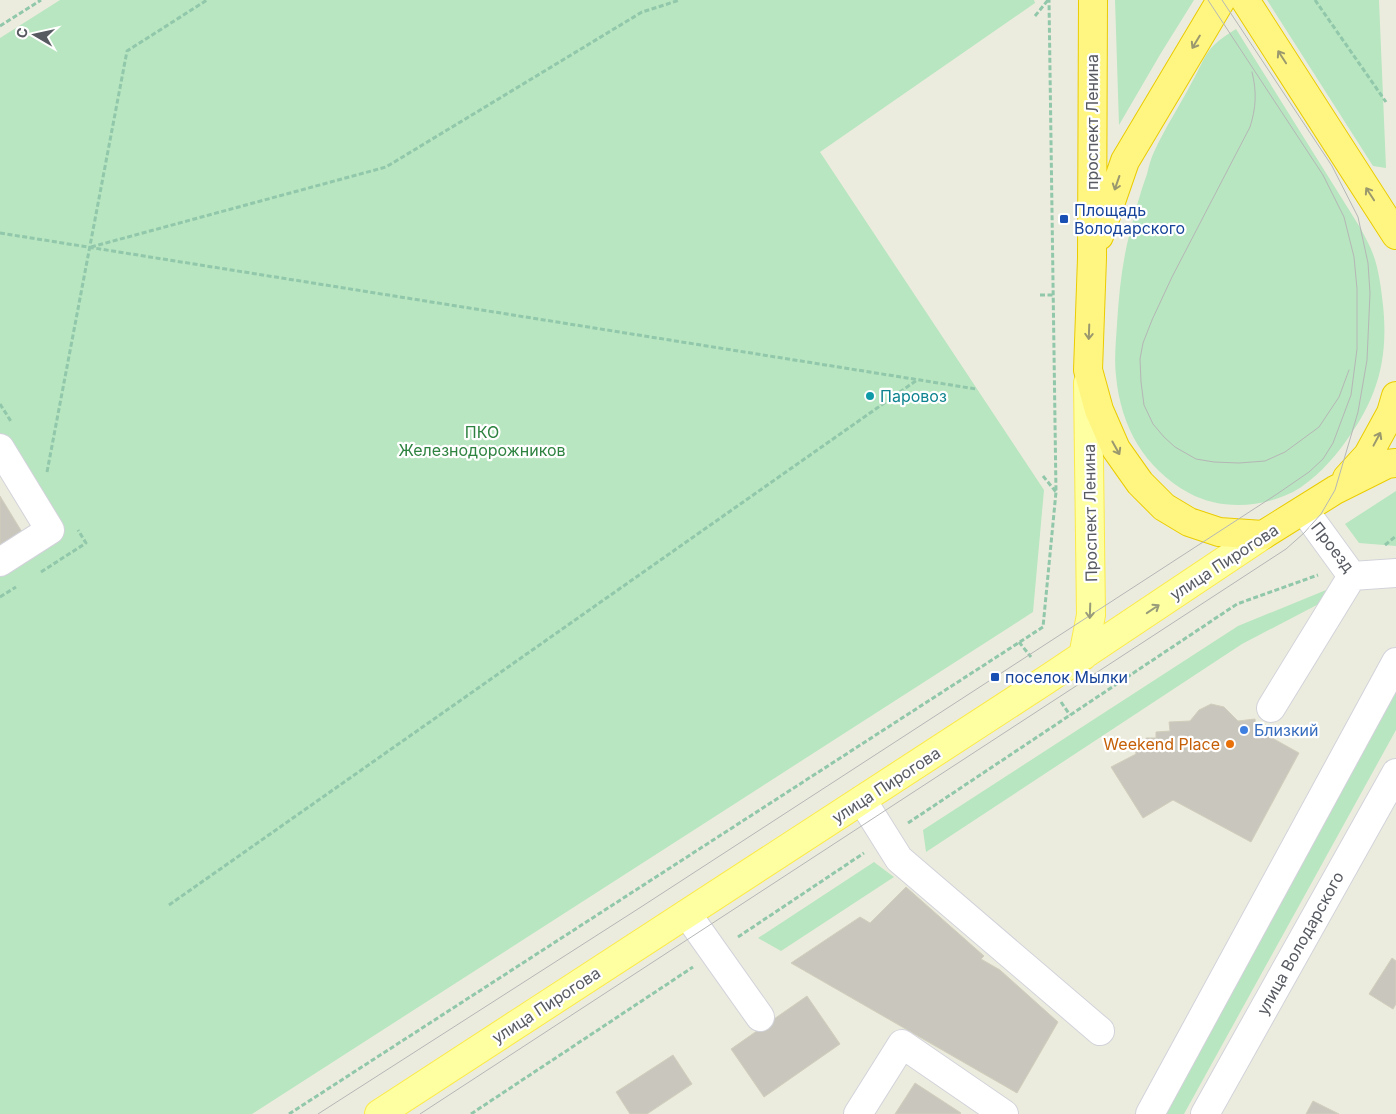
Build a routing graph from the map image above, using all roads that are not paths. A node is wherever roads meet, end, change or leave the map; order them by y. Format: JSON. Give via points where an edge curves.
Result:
{"nodes":[{"id":1,"x":1093,"y":0,"type":"edge"},
{"id":2,"x":1221,"y":0,"type":"edge"},
{"id":3,"x":1246,"y":0,"type":"edge"},
{"id":4,"x":1396,"y":235,"type":"edge"},
{"id":5,"x":1092,"y":258,"type":"junction"},
{"id":6,"x":1088,"y":370,"type":"junction"},
{"id":7,"x":1396,"y":396,"type":"edge"},
{"id":8,"x":0,"y":448,"type":"edge"},
{"id":9,"x":1396,"y":463,"type":"edge"},
{"id":10,"x":1335,"y":490,"type":"junction"},
{"id":11,"x":1304,"y":510,"type":"junction"},
{"id":12,"x":1264,"y":535,"type":"junction"},
{"id":13,"x":0,"y":562,"type":"edge"},
{"id":14,"x":1348,"y":571,"type":"junction"},
{"id":15,"x":1396,"y":573,"type":"edge"},
{"id":16,"x":1083,"y":656,"type":"junction"},
{"id":17,"x":1396,"y":662,"type":"edge"},
{"id":18,"x":1270,"y":708,"type":"dead end"},
{"id":19,"x":1396,"y":773,"type":"edge"},
{"id":20,"x":862,"y":800,"type":"junction"},
{"id":21,"x":687,"y":914,"type":"junction"},
{"id":22,"x":760,"y":1017,"type":"dead end"},
{"id":23,"x":1100,"y":1031,"type":"dead end"},
{"id":24,"x":379,"y":1114,"type":"edge"},
{"id":25,"x":858,"y":1114,"type":"edge"},
{"id":26,"x":1004,"y":1114,"type":"edge"},
{"id":27,"x":1150,"y":1114,"type":"edge"},
{"id":28,"x":1205,"y":1114,"type":"edge"}],
"edges":[{"from":1,"to":5,"type":"highway","name":"проспект Ленина"},
{"from":2,"to":5,"type":"highway","one_way":true,"via":[[1125,160]]},
{"from":4,"to":3,"type":"highway","one_way":true},
{"from":5,"to":6,"type":"highway","name":"проспект Ленина","one_way":true},
{"from":6,"to":12,"type":"highway","name":"проспект Ленина","one_way":true,"via":[[1099,410],[1116,450],[1140,482],[1164,506],[1189,522],[1218,532]]},
{"from":6,"to":16,"type":"main road","name":"Проспект Ленина","one_way":true,"via":[[1091,615]]},
{"from":10,"to":7,"type":"highway","one_way":true,"via":[[1368,455],[1391,413]]},
{"from":8,"to":13,"type":"street","via":[[50,530]]},
{"from":9,"to":10,"type":"highway","name":"улица Пирогова","via":[[1387,464]]},
{"from":10,"to":11,"type":"highway","name":"улица Пирогова"},
{"from":11,"to":12,"type":"highway","name":"улица Пирогова"},
{"from":11,"to":14,"type":"street","name":"Проезд"},
{"from":16,"to":12,"type":"main road","name":"улица Пирогова","one_way":true},
{"from":14,"to":15,"type":"street","name":"Проезд"},
{"from":14,"to":18,"type":"street"},
{"from":16,"to":20,"type":"main road","name":"улица Пирогова"},
{"from":17,"to":27,"type":"street"},
{"from":19,"to":28,"type":"street","name":"улица Володарского"},
{"from":20,"to":21,"type":"main road","name":"улица Пирогова"},
{"from":20,"to":23,"type":"street","via":[[899,859]]},
{"from":21,"to":22,"type":"street"},
{"from":21,"to":24,"type":"main road","name":"улица Пирогова"},
{"from":25,"to":26,"type":"street","via":[[902,1044]]}]}
